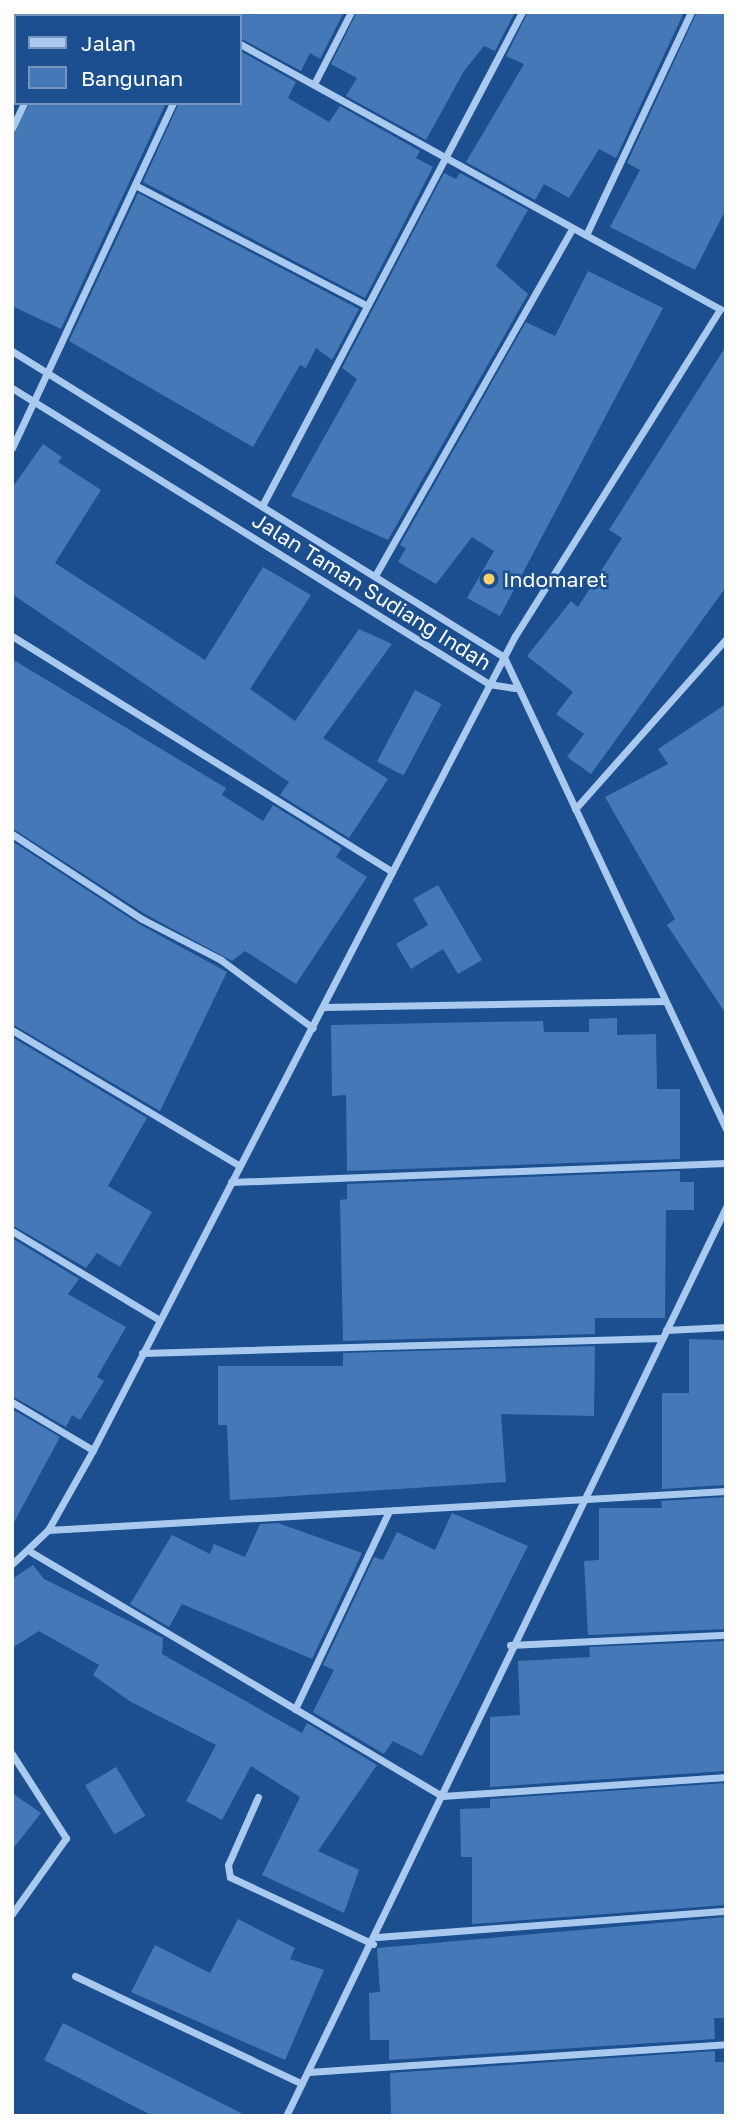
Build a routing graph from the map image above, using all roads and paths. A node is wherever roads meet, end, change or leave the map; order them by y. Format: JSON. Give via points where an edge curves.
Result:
{"nodes":[{"id":1,"x":351,"y":12,"type":"edge"},
{"id":2,"x":522,"y":12,"type":"edge"},
{"id":3,"x":691,"y":12,"type":"edge"},
{"id":4,"x":242,"y":45,"type":"edge"},
{"id":5,"x":314,"y":82,"type":"junction"},
{"id":6,"x":23,"y":105,"type":"edge"},
{"id":7,"x":172,"y":105,"type":"edge"},
{"id":8,"x":12,"y":128,"type":"edge"},
{"id":9,"x":445,"y":159,"type":"junction"},
{"id":10,"x":135,"y":185,"type":"junction"},
{"id":11,"x":572,"y":229,"type":"junction"},
{"id":12,"x":586,"y":235,"type":"junction"},
{"id":13,"x":726,"y":300,"type":"edge"},
{"id":14,"x":367,"y":306,"type":"junction"},
{"id":15,"x":720,"y":309,"type":"junction"},
{"id":16,"x":12,"y":351,"type":"edge"},
{"id":17,"x":49,"y":373,"type":"junction"},
{"id":18,"x":12,"y":388,"type":"edge"},
{"id":19,"x":36,"y":402,"type":"junction"},
{"id":20,"x":12,"y":448,"type":"edge"},
{"id":21,"x":262,"y":506,"type":"junction"},
{"id":22,"x":376,"y":574,"type":"junction"},
{"id":23,"x":12,"y":636,"type":"edge"},
{"id":24,"x":726,"y":639,"type":"edge"},
{"id":25,"x":503,"y":657,"type":"junction"},
{"id":26,"x":489,"y":684,"type":"junction"},
{"id":27,"x":514,"y":688,"type":"junction"},
{"id":28,"x":575,"y":809,"type":"junction"},
{"id":29,"x":12,"y":834,"type":"edge"},
{"id":30,"x":392,"y":872,"type":"junction"},
{"id":31,"x":665,"y":1001,"type":"junction"},
{"id":32,"x":324,"y":1007,"type":"junction"},
{"id":33,"x":313,"y":1028,"type":"junction"},
{"id":34,"x":12,"y":1030,"type":"edge"},
{"id":35,"x":726,"y":1129,"type":"edge"},
{"id":36,"x":726,"y":1163,"type":"edge"},
{"id":37,"x":240,"y":1166,"type":"junction"},
{"id":38,"x":231,"y":1182,"type":"junction"},
{"id":39,"x":726,"y":1207,"type":"edge"},
{"id":40,"x":12,"y":1231,"type":"edge"},
{"id":41,"x":159,"y":1319,"type":"junction"},
{"id":42,"x":726,"y":1326,"type":"edge"},
{"id":43,"x":664,"y":1334,"type":"junction"},
{"id":44,"x":142,"y":1353,"type":"junction"},
{"id":45,"x":12,"y":1402,"type":"edge"},
{"id":46,"x":93,"y":1450,"type":"junction"},
{"id":47,"x":726,"y":1491,"type":"edge"},
{"id":48,"x":584,"y":1501,"type":"junction"},
{"id":49,"x":389,"y":1511,"type":"junction"},
{"id":50,"x":48,"y":1530,"type":"junction"},
{"id":51,"x":31,"y":1552,"type":"junction"},
{"id":52,"x":12,"y":1564,"type":"edge"},
{"id":53,"x":726,"y":1635,"type":"edge"},
{"id":54,"x":510,"y":1645,"type":"junction"},
{"id":55,"x":295,"y":1709,"type":"junction"},
{"id":56,"x":12,"y":1754,"type":"edge"},
{"id":57,"x":726,"y":1777,"type":"edge"},
{"id":58,"x":442,"y":1796,"type":"junction"},
{"id":59,"x":258,"y":1797,"type":"dead end"},
{"id":60,"x":726,"y":1911,"type":"edge"},
{"id":61,"x":12,"y":1914,"type":"edge"},
{"id":62,"x":375,"y":1940,"type":"junction"},
{"id":63,"x":75,"y":1976,"type":"dead end"},
{"id":64,"x":726,"y":2044,"type":"edge"},
{"id":65,"x":308,"y":2072,"type":"junction"},
{"id":66,"x":302,"y":2084,"type":"junction"},
{"id":67,"x":286,"y":2116,"type":"edge"}],
"edges":[{"from":1,"to":5,"type":"street"},
{"from":2,"to":9,"type":"street"},
{"from":3,"to":12,"type":"street"},
{"from":4,"to":5,"type":"street"},
{"from":5,"to":9,"type":"street"},
{"from":6,"to":8,"type":"street"},
{"from":7,"to":10,"type":"street"},
{"from":9,"to":11,"type":"street"},
{"from":9,"to":14,"type":"street"},
{"from":10,"to":14,"type":"street"},
{"from":10,"to":17,"type":"street"},
{"from":11,"to":12,"type":"street"},
{"from":11,"to":22,"type":"street"},
{"from":12,"to":15,"type":"street"},
{"from":13,"to":15,"type":"street"},
{"from":14,"to":21,"type":"street"},
{"from":15,"to":25,"type":"street"},
{"from":16,"to":17,"type":"street"},
{"from":17,"to":19,"type":"street"},
{"from":17,"to":21,"type":"street"},
{"from":18,"to":19,"type":"street","name":"Jalan Taman Sudiang Indah"},
{"from":19,"to":20,"type":"street"},
{"from":19,"to":26,"type":"street","name":"Jalan Taman Sudiang Indah"},
{"from":21,"to":22,"type":"street"},
{"from":22,"to":25,"type":"street"},
{"from":23,"to":30,"type":"street"},
{"from":24,"to":28,"type":"street"},
{"from":25,"to":26,"type":"street"},
{"from":25,"to":27,"type":"street"},
{"from":26,"to":27,"type":"street","name":"Jalan Taman Sudiang Indah"},
{"from":26,"to":30,"type":"street"},
{"from":27,"to":28,"type":"street"},
{"from":28,"to":31,"type":"street"},
{"from":29,"to":33,"type":"street","via":[[142,919],[221,960]]},
{"from":30,"to":32,"type":"street"},
{"from":31,"to":32,"type":"street"},
{"from":31,"to":35,"type":"street"},
{"from":32,"to":33,"type":"street"},
{"from":33,"to":37,"type":"street"},
{"from":34,"to":37,"type":"street"},
{"from":36,"to":38,"type":"street"},
{"from":37,"to":38,"type":"street"},
{"from":38,"to":41,"type":"street"},
{"from":39,"to":43,"type":"street"},
{"from":40,"to":41,"type":"street"},
{"from":41,"to":44,"type":"street"},
{"from":42,"to":43,"type":"street"},
{"from":43,"to":44,"type":"street"},
{"from":43,"to":48,"type":"street"},
{"from":44,"to":46,"type":"street"},
{"from":45,"to":46,"type":"street"},
{"from":46,"to":50,"type":"street"},
{"from":47,"to":48,"type":"street"},
{"from":48,"to":49,"type":"street"},
{"from":48,"to":54,"type":"street"},
{"from":49,"to":50,"type":"street"},
{"from":49,"to":55,"type":"street"},
{"from":50,"to":51,"type":"street"},
{"from":51,"to":52,"type":"street"},
{"from":51,"to":55,"type":"street"},
{"from":53,"to":54,"type":"street"},
{"from":54,"to":58,"type":"street"},
{"from":55,"to":58,"type":"street"},
{"from":56,"to":61,"type":"street","via":[[64,1827],[66,1838]]},
{"from":57,"to":58,"type":"street"},
{"from":58,"to":62,"type":"street"},
{"from":59,"to":62,"type":"street","via":[[228,1865],[230,1877]]},
{"from":60,"to":62,"type":"street"},
{"from":62,"to":65,"type":"street"},
{"from":63,"to":66,"type":"street"},
{"from":64,"to":65,"type":"street"},
{"from":65,"to":66,"type":"street"},
{"from":66,"to":67,"type":"street"}]}
